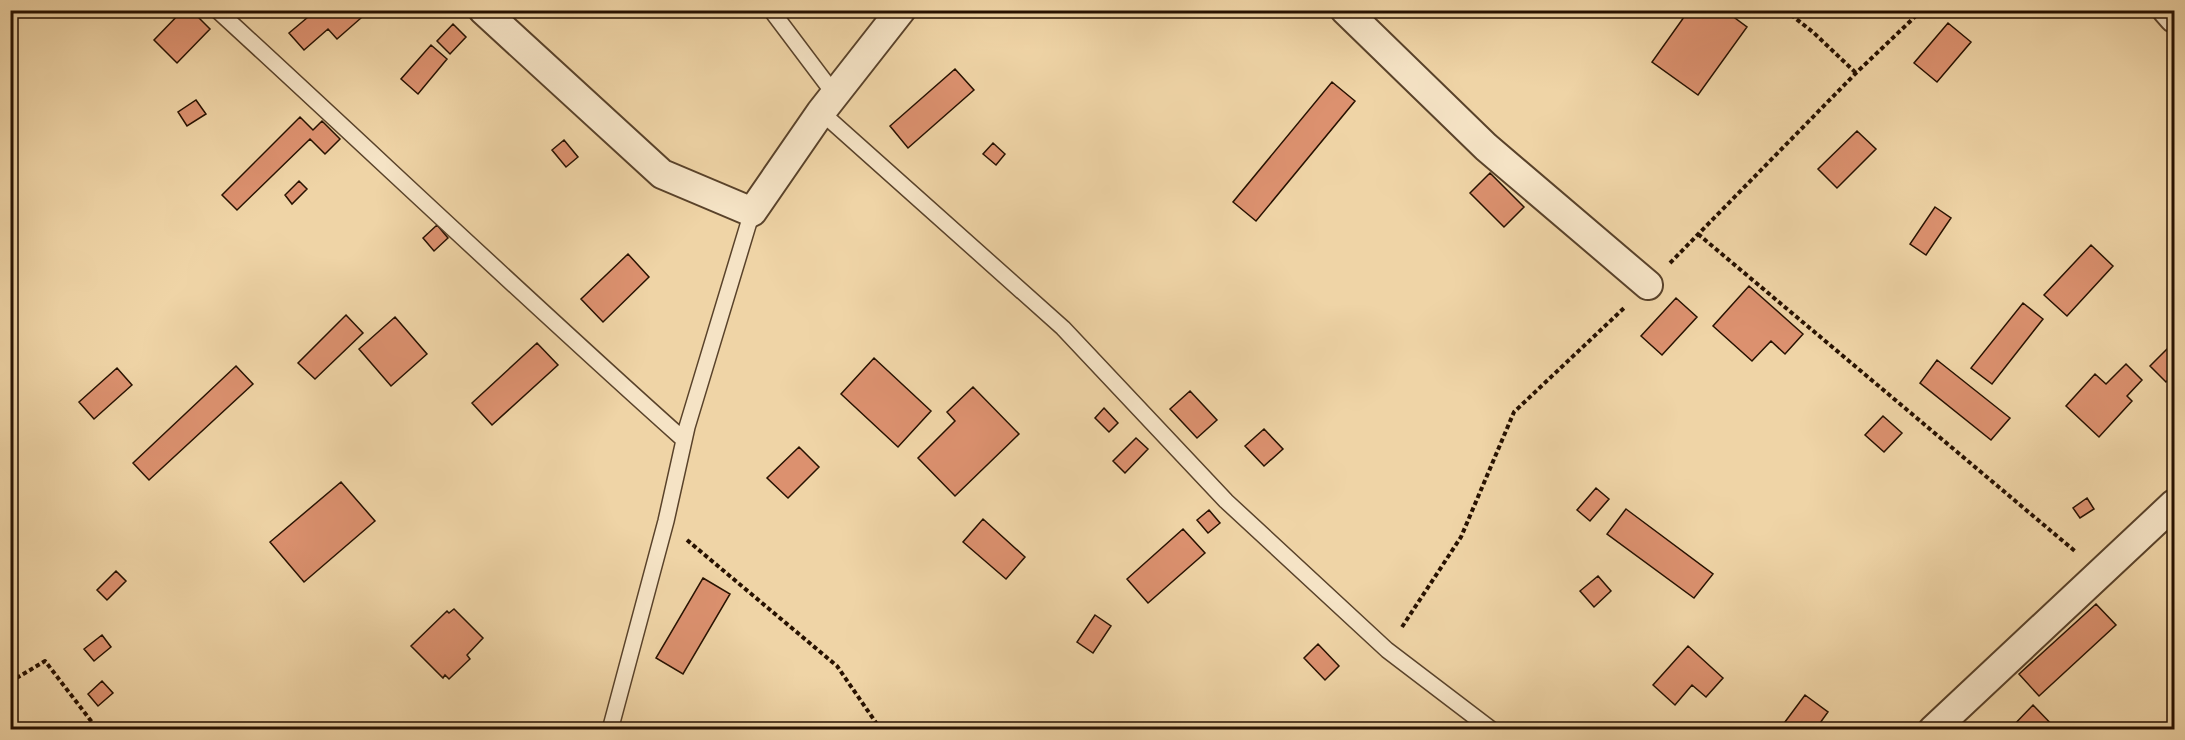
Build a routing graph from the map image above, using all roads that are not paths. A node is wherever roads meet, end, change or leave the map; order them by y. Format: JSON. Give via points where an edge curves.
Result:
{"nodes":[{"id":1,"x":217,"y":10,"type":"edge"},
{"id":2,"x":483,"y":10,"type":"edge"},
{"id":3,"x":771,"y":10,"type":"edge"},
{"id":4,"x":901,"y":10,"type":"edge"},
{"id":5,"x":1345,"y":10,"type":"edge"},
{"id":6,"x":2167,"y":10,"type":"edge"},
{"id":7,"x":2175,"y":18,"type":"edge"},
{"id":8,"x":828,"y":103,"type":"junction"},
{"id":9,"x":752,"y":212,"type":"junction"},
{"id":10,"x":1648,"y":285,"type":"road end"},
{"id":11,"x":684,"y":440,"type":"junction"},
{"id":12,"x":2175,"y":504,"type":"edge"},
{"id":13,"x":610,"y":729,"type":"edge"},
{"id":14,"x":1492,"y":729,"type":"edge"},
{"id":15,"x":1933,"y":729,"type":"edge"}],
"edges":[{"from":1,"to":11,"type":"lane"},
{"from":2,"to":9,"type":"street","via":[[662,174]]},
{"from":3,"to":8,"type":"lane"},
{"from":4,"to":8,"type":"street"},
{"from":5,"to":10,"type":"street","via":[[1486,147]]},
{"from":6,"to":7,"type":"street"},
{"from":8,"to":9,"type":"street"},
{"from":8,"to":14,"type":"lane","via":[[1063,328],[1226,501],[1387,650]]},
{"from":9,"to":11,"type":"lane"},
{"from":11,"to":13,"type":"lane"},
{"from":12,"to":15,"type":"street"}]}
